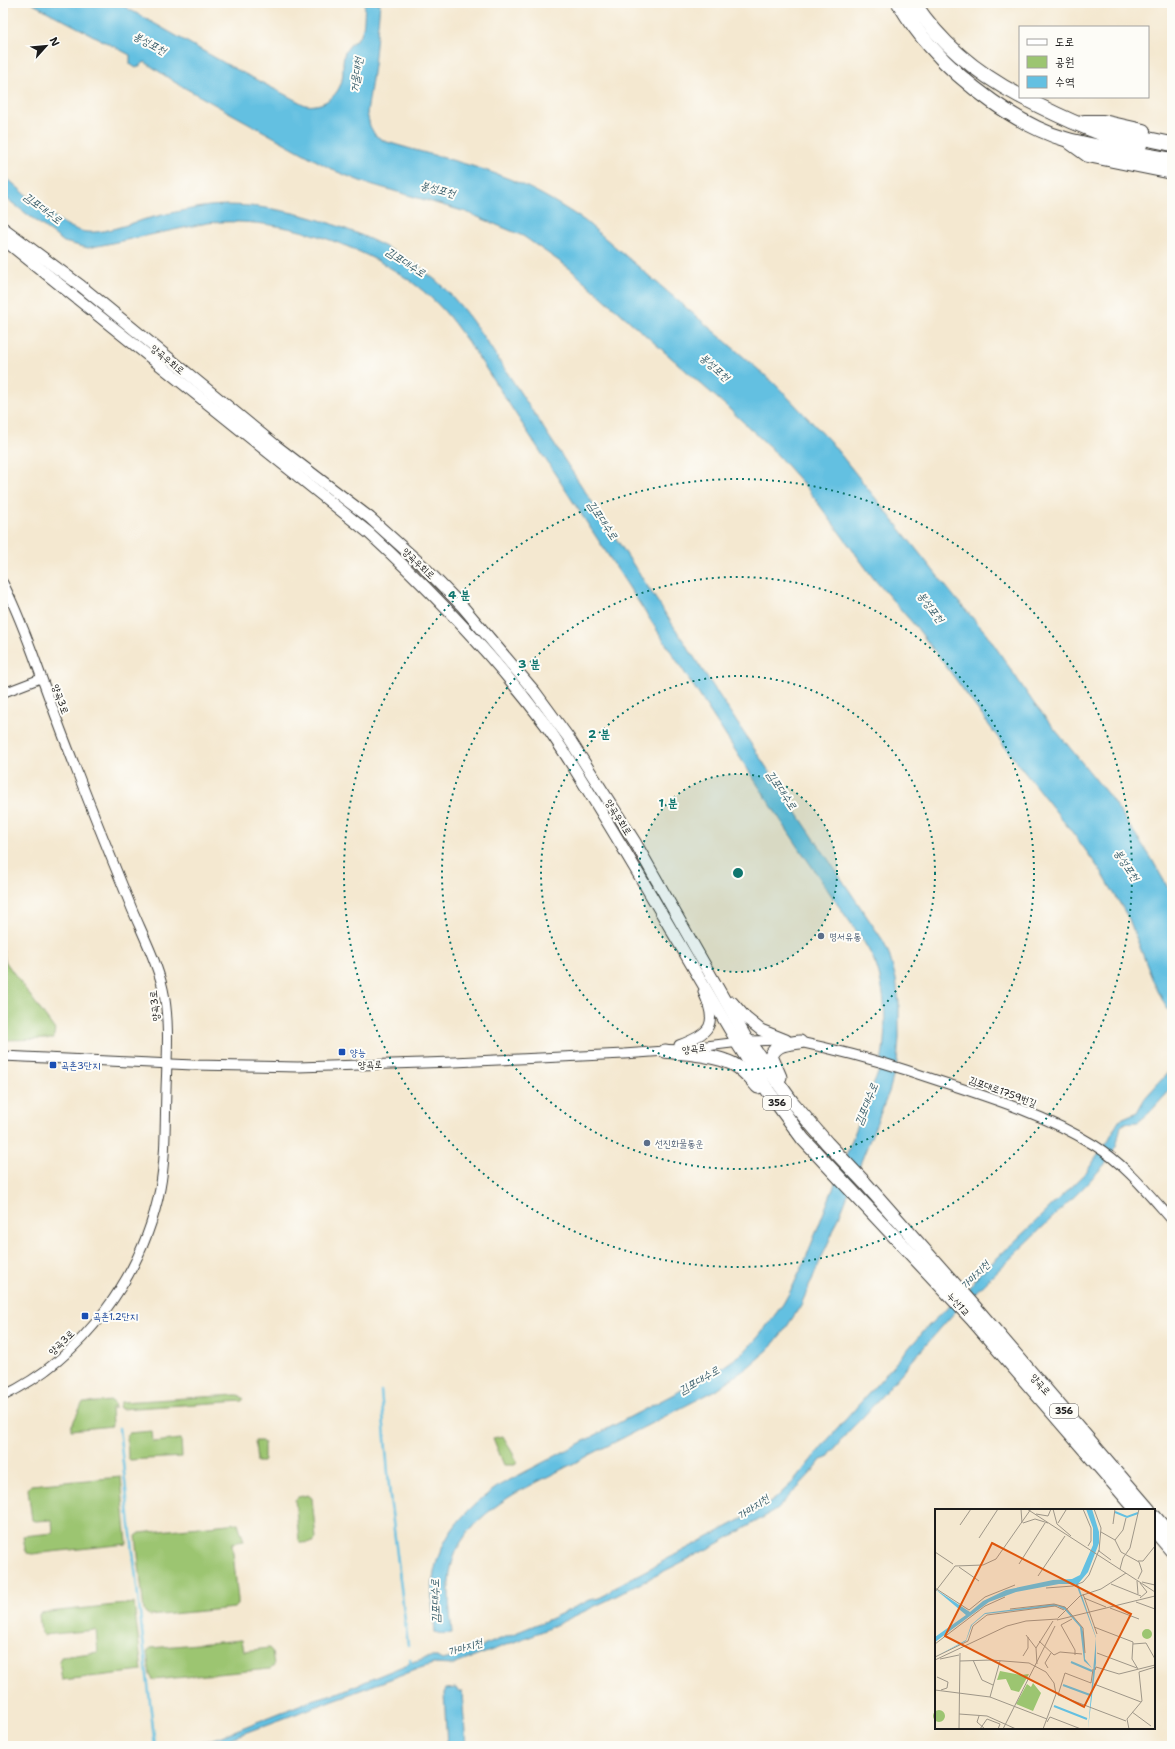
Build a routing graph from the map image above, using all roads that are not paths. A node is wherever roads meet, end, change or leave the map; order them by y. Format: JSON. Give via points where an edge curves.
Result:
{"nodes":[{"id":1,"x":899,"y":3,"type":"edge"},
{"id":2,"x":914,"y":3,"type":"edge"},
{"id":3,"x":1019,"y":96,"type":"edge"},
{"id":4,"x":1023,"y":98,"type":"edge"},
{"id":5,"x":1076,"y":122,"type":"junction"},
{"id":6,"x":1172,"y":137,"type":"edge"},
{"id":7,"x":1064,"y":139,"type":"junction"},
{"id":8,"x":1172,"y":144,"type":"edge"},
{"id":9,"x":1172,"y":151,"type":"edge"},
{"id":10,"x":1172,"y":160,"type":"edge"},
{"id":11,"x":1172,"y":166,"type":"edge"},
{"id":12,"x":1172,"y":172,"type":"edge"},
{"id":13,"x":3,"y":228,"type":"edge"},
{"id":14,"x":3,"y":239,"type":"edge"},
{"id":15,"x":3,"y":244,"type":"edge"},
{"id":16,"x":30,"y":260,"type":"junction"},
{"id":17,"x":3,"y":583,"type":"edge"},
{"id":18,"x":42,"y":678,"type":"junction"},
{"id":19,"x":3,"y":693,"type":"edge"},
{"id":20,"x":694,"y":970,"type":"junction"},
{"id":21,"x":718,"y":987,"type":"junction"},
{"id":22,"x":786,"y":1040,"type":"junction"},
{"id":23,"x":742,"y":1042,"type":"junction"},
{"id":24,"x":800,"y":1042,"type":"junction"},
{"id":25,"x":664,"y":1051,"type":"junction"},
{"id":26,"x":3,"y":1056,"type":"edge"},
{"id":27,"x":167,"y":1063,"type":"junction"},
{"id":28,"x":792,"y":1102,"type":"junction"},
{"id":29,"x":803,"y":1139,"type":"junction"},
{"id":30,"x":1172,"y":1220,"type":"edge"},
{"id":31,"x":950,"y":1286,"type":"junction"},
{"id":32,"x":976,"y":1315,"type":"junction"},
{"id":33,"x":3,"y":1396,"type":"edge"},
{"id":34,"x":1136,"y":1509,"type":"edge"},
{"id":35,"x":1148,"y":1509,"type":"edge"},
{"id":36,"x":1155,"y":1517,"type":"edge"},
{"id":37,"x":1155,"y":1531,"type":"edge"},
{"id":38,"x":1172,"y":1537,"type":"edge"},
{"id":39,"x":1172,"y":1551,"type":"edge"}],
"edges":[{"from":1,"to":7,"type":"highway","via":[[930,46],[954,70],[1014,115],[1032,126]]},
{"from":2,"to":3,"type":"highway","via":[[954,50],[983,74]]},
{"from":4,"to":5,"type":"highway"},
{"from":5,"to":6,"type":"highway","via":[[1103,122]]},
{"from":5,"to":8,"type":"highway"},
{"from":5,"to":9,"type":"highway","via":[[1118,140]]},
{"from":7,"to":10,"type":"highway"},
{"from":7,"to":11,"type":"highway","via":[[1087,148]]},
{"from":7,"to":12,"type":"highway","via":[[1088,155]]},
{"from":13,"to":21,"type":"main road","name":"양곡우회로","via":[[81,286],[270,441],[370,518],[463,607],[535,692],[568,737],[635,842]]},
{"from":14,"to":16,"type":"main road","name":"양곡우회로"},
{"from":15,"to":16,"type":"main road"},
{"from":16,"to":20,"type":"main road","name":"양곡우회로","via":[[369,533],[418,578],[461,623],[546,725],[628,854]]},
{"from":17,"to":18,"type":"street","name":"양곡3로"},
{"from":18,"to":19,"type":"street"},
{"from":18,"to":27,"type":"street","name":"양곡3로","via":[[104,841],[160,977],[166,1008]]},
{"from":20,"to":23,"type":"main road","name":"양곡우회로"},
{"from":20,"to":25,"type":"street","via":[[710,1012],[710,1025],[706,1032],[692,1040]]},
{"from":21,"to":22,"type":"main road","via":[[746,1018],[761,1030]]},
{"from":21,"to":23,"type":"main road","name":"양곡우회로"},
{"from":22,"to":23,"type":"street"},
{"from":22,"to":24,"type":"street"},
{"from":23,"to":25,"type":"street","name":"양곡로"},
{"from":23,"to":28,"type":"highway","number":"356"},
{"from":23,"to":29,"type":"highway","number":"356","via":[[768,1091]]},
{"from":24,"to":28,"type":"highway","via":[[779,1046],[771,1056]]},
{"from":24,"to":30,"type":"street","name":"김포대로1759번길","via":[[900,1068],[1044,1118],[1094,1145],[1117,1162]]},
{"from":25,"to":27,"type":"street","name":"양곡로","via":[[298,1067]]},
{"from":25,"to":29,"type":"highway","via":[[716,1058],[745,1072]]},
{"from":26,"to":27,"type":"street","name":"양곡로"},
{"from":27,"to":33,"type":"street","name":"양곡3로","via":[[160,1190],[135,1262],[117,1293],[79,1341],[37,1377]]},
{"from":28,"to":31,"type":"highway","number":"356","via":[[865,1183]]},
{"from":29,"to":31,"type":"highway","number":"356","via":[[860,1201]]},
{"from":31,"to":32,"type":"highway","name":"누산1교","number":"356"},
{"from":32,"to":34,"type":"highway","name":"양곡로","number":"356"},
{"from":32,"to":35,"type":"highway","name":"양곡로","number":"356"},
{"from":36,"to":38,"type":"highway"},
{"from":37,"to":39,"type":"highway"}]}
